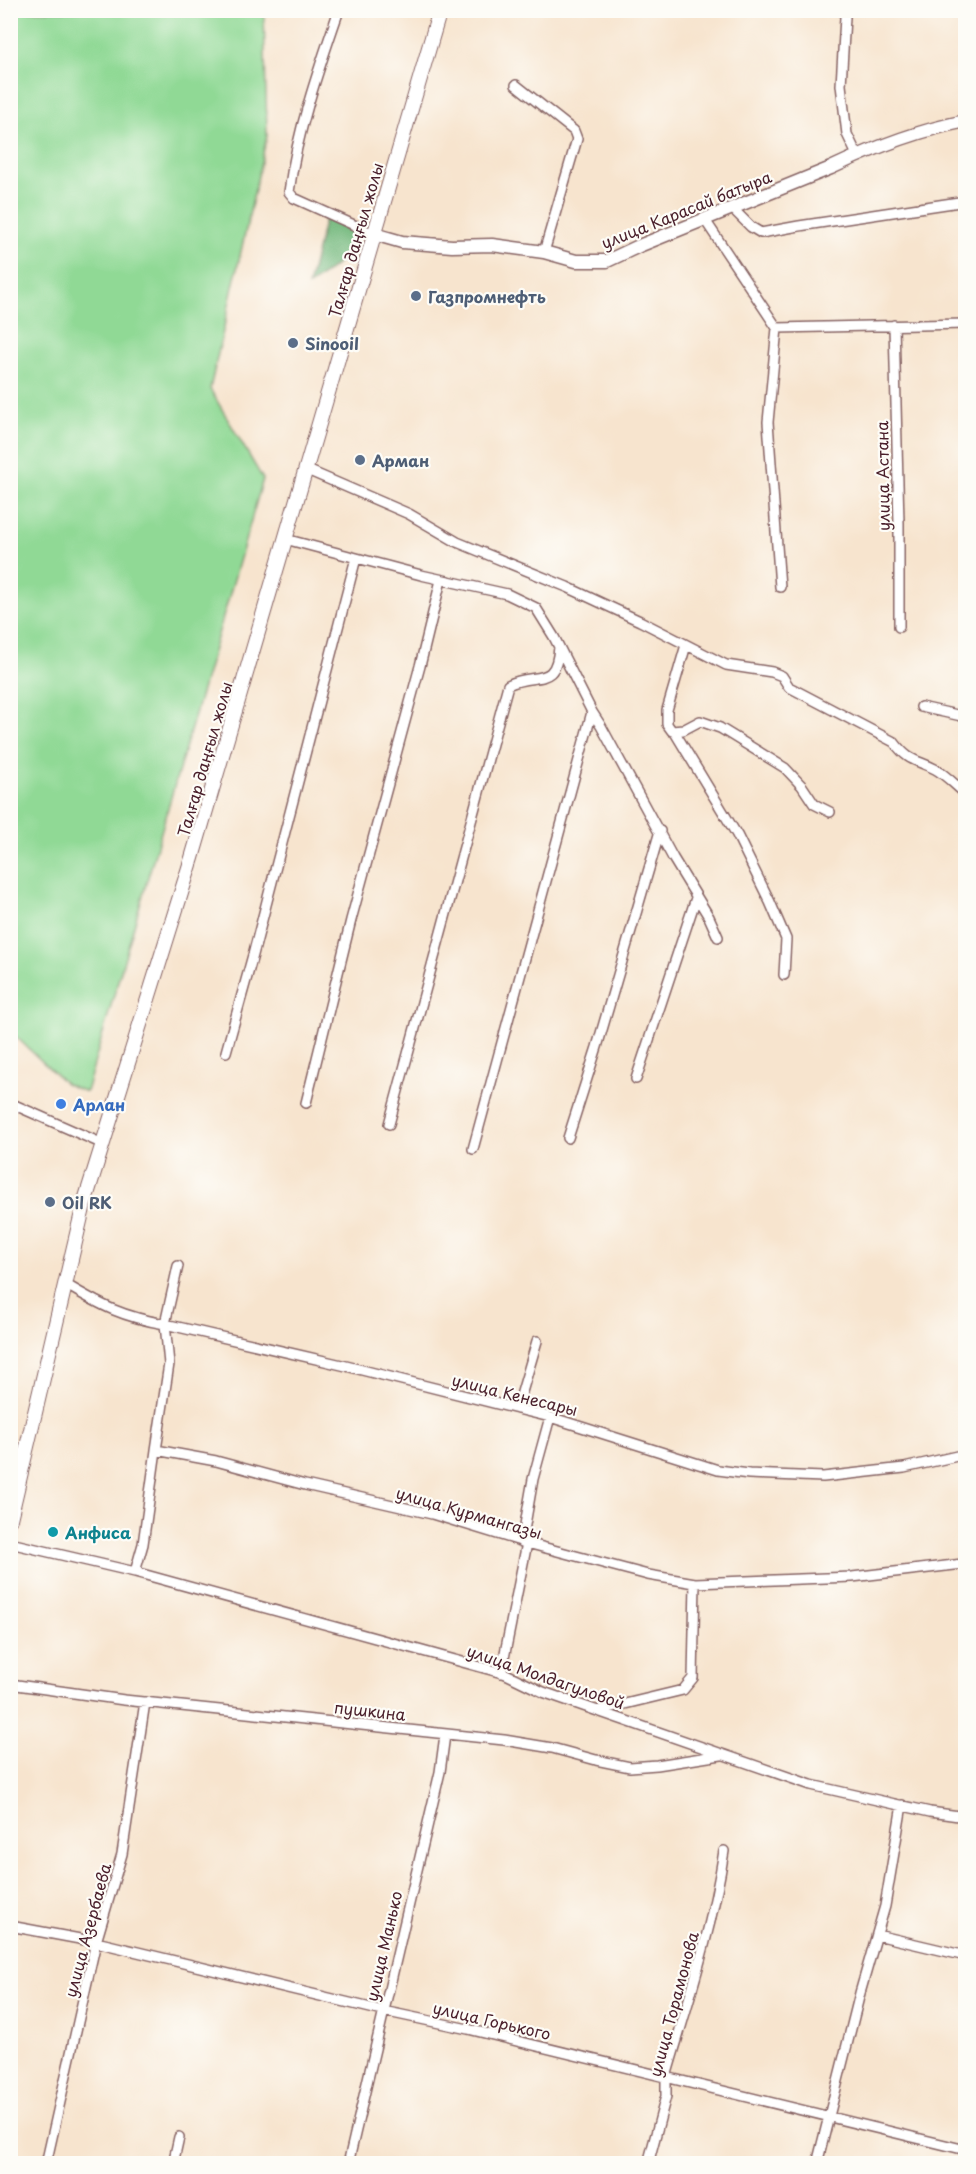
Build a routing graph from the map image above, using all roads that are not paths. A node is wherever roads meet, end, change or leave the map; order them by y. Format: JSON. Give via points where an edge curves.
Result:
{"nodes":[{"id":1,"x":339,"y":10,"type":"edge"},
{"id":2,"x":440,"y":10,"type":"edge"},
{"id":3,"x":845,"y":17,"type":"dead end"},
{"id":4,"x":516,"y":85,"type":"dead end"},
{"id":5,"x":966,"y":121,"type":"edge"},
{"id":6,"x":857,"y":155,"type":"junction"},
{"id":7,"x":966,"y":201,"type":"edge"},
{"id":8,"x":732,"y":208,"type":"junction"},
{"id":9,"x":705,"y":220,"type":"junction"},
{"id":10,"x":374,"y":234,"type":"junction"},
{"id":11,"x":544,"y":252,"type":"junction"},
{"id":12,"x":966,"y":324,"type":"edge"},
{"id":13,"x":894,"y":325,"type":"junction"},
{"id":14,"x":777,"y":328,"type":"junction"},
{"id":15,"x":306,"y":464,"type":"junction"},
{"id":16,"x":285,"y":539,"type":"junction"},
{"id":17,"x":356,"y":558,"type":"junction"},
{"id":18,"x":441,"y":580,"type":"junction"},
{"id":19,"x":780,"y":587,"type":"dead end"},
{"id":20,"x":898,"y":627,"type":"dead end"},
{"id":21,"x":686,"y":645,"type":"junction"},
{"id":22,"x":559,"y":647,"type":"junction"},
{"id":23,"x":921,"y":707,"type":"dead end"},
{"id":24,"x":592,"y":712,"type":"junction"},
{"id":25,"x":966,"y":717,"type":"edge"},
{"id":26,"x":674,"y":731,"type":"junction"},
{"id":27,"x":966,"y":794,"type":"edge"},
{"id":28,"x":830,"y":812,"type":"dead end"},
{"id":29,"x":660,"y":831,"type":"junction"},
{"id":30,"x":696,"y":898,"type":"junction"},
{"id":31,"x":718,"y":937,"type":"dead end"},
{"id":32,"x":784,"y":975,"type":"dead end"},
{"id":33,"x":226,"y":1052,"type":"dead end"},
{"id":34,"x":636,"y":1079,"type":"dead end"},
{"id":35,"x":10,"y":1103,"type":"edge"},
{"id":36,"x":306,"y":1103,"type":"dead end"},
{"id":37,"x":389,"y":1125,"type":"dead end"},
{"id":38,"x":568,"y":1138,"type":"dead end"},
{"id":39,"x":103,"y":1144,"type":"junction"},
{"id":40,"x":474,"y":1149,"type":"dead end"},
{"id":41,"x":178,"y":1266,"type":"dead end"},
{"id":42,"x":65,"y":1284,"type":"junction"},
{"id":43,"x":165,"y":1324,"type":"junction"},
{"id":44,"x":537,"y":1341,"type":"dead end"},
{"id":45,"x":517,"y":1409,"type":"junction"},
{"id":46,"x":550,"y":1417,"type":"junction"},
{"id":47,"x":156,"y":1450,"type":"junction"},
{"id":48,"x":966,"y":1454,"type":"edge"},
{"id":49,"x":10,"y":1519,"type":"edge"},
{"id":50,"x":10,"y":1543,"type":"edge"},
{"id":51,"x":524,"y":1543,"type":"junction"},
{"id":52,"x":963,"y":1564,"type":"dead end"},
{"id":53,"x":135,"y":1572,"type":"junction"},
{"id":54,"x":695,"y":1583,"type":"junction"},
{"id":55,"x":501,"y":1673,"type":"junction"},
{"id":56,"x":10,"y":1684,"type":"edge"},
{"id":57,"x":145,"y":1702,"type":"junction"},
{"id":58,"x":599,"y":1711,"type":"junction"},
{"id":59,"x":445,"y":1735,"type":"junction"},
{"id":60,"x":724,"y":1755,"type":"junction"},
{"id":61,"x":902,"y":1806,"type":"junction"},
{"id":62,"x":966,"y":1817,"type":"edge"},
{"id":63,"x":724,"y":1851,"type":"dead end"},
{"id":64,"x":10,"y":1926,"type":"edge"},
{"id":65,"x":877,"y":1935,"type":"junction"},
{"id":66,"x":96,"y":1942,"type":"junction"},
{"id":67,"x":966,"y":1956,"type":"edge"},
{"id":68,"x":383,"y":2011,"type":"junction"},
{"id":69,"x":666,"y":2077,"type":"junction"},
{"id":70,"x":830,"y":2117,"type":"junction"},
{"id":71,"x":179,"y":2137,"type":"dead end"},
{"id":72,"x":966,"y":2150,"type":"edge"},
{"id":73,"x":46,"y":2163,"type":"edge"},
{"id":74,"x":173,"y":2163,"type":"edge"},
{"id":75,"x":348,"y":2163,"type":"edge"},
{"id":76,"x":648,"y":2163,"type":"edge"},
{"id":77,"x":817,"y":2163,"type":"edge"}],
"edges":[{"from":1,"to":10,"type":"street","via":[[313,91],[290,192],[294,198]]},
{"from":2,"to":10,"type":"main road","name":"Талғар даңғыл жолы"},
{"from":3,"to":6,"type":"street","via":[[841,85],[848,134]]},
{"from":4,"to":11,"type":"street","via":[[574,131],[577,138]]},
{"from":5,"to":6,"type":"street","name":"улица Карасай батыра","via":[[943,125]]},
{"from":6,"to":8,"type":"street","name":"улица Карасай батыра"},
{"from":7,"to":8,"type":"street","via":[[761,233]]},
{"from":8,"to":9,"type":"street","name":"улица Карасай батыра"},
{"from":9,"to":11,"type":"street","name":"улица Карасай батыра","via":[[607,261],[576,261]]},
{"from":9,"to":14,"type":"street"},
{"from":10,"to":11,"type":"street","name":"улица Карасай батыра","via":[[402,242],[492,244]]},
{"from":10,"to":15,"type":"main road","name":"Талғар даңғыл жолы"},
{"from":12,"to":13,"type":"street"},
{"from":13,"to":14,"type":"street"},
{"from":13,"to":20,"type":"street","name":"улица Астана"},
{"from":14,"to":19,"type":"street","via":[[768,422]]},
{"from":15,"to":16,"type":"main road","name":"Талғар даңғыл жолы"},
{"from":15,"to":21,"type":"street","via":[[457,542],[567,587]]},
{"from":16,"to":17,"type":"street"},
{"from":16,"to":39,"type":"main road","name":"Талғар даңғыл жолы"},
{"from":17,"to":18,"type":"street"},
{"from":17,"to":33,"type":"street"},
{"from":18,"to":22,"type":"street","via":[[507,594],[536,608]]},
{"from":18,"to":36,"type":"street"},
{"from":21,"to":26,"type":"street","via":[[667,710],[667,724]]},
{"from":21,"to":27,"type":"street","via":[[726,665],[782,676],[789,687],[894,742],[903,755],[936,769]]},
{"from":22,"to":24,"type":"street"},
{"from":22,"to":37,"type":"street","via":[[555,669],[548,676],[508,685]]},
{"from":23,"to":25,"type":"street"},
{"from":24,"to":29,"type":"street"},
{"from":24,"to":40,"type":"street"},
{"from":26,"to":28,"type":"street","via":[[700,721],[720,728],[785,768],[814,804]]},
{"from":26,"to":32,"type":"street","via":[[737,835],[770,902],[786,939]]},
{"from":29,"to":30,"type":"street"},
{"from":29,"to":38,"type":"street"},
{"from":30,"to":31,"type":"street"},
{"from":30,"to":34,"type":"street"},
{"from":35,"to":39,"type":"street"},
{"from":39,"to":42,"type":"main road","name":"Талғар даңғыл жолы"},
{"from":41,"to":43,"type":"street"},
{"from":42,"to":43,"type":"street","name":"улица Кенесары","via":[[109,1309]]},
{"from":42,"to":49,"type":"main road","name":"Талғар даңғыл жолы"},
{"from":43,"to":45,"type":"street","name":"улица Кенесары"},
{"from":43,"to":47,"type":"street","via":[[169,1364]]},
{"from":44,"to":45,"type":"street"},
{"from":45,"to":46,"type":"street","name":"улица Кенесары"},
{"from":46,"to":48,"type":"street","name":"улица Кенесары","via":[[718,1470],[749,1474],[823,1477],[904,1468]]},
{"from":46,"to":51,"type":"street","via":[[532,1479]]},
{"from":47,"to":51,"type":"street","name":"улица Курмангазы","via":[[432,1514]]},
{"from":47,"to":53,"type":"street","via":[[143,1544]]},
{"from":50,"to":53,"type":"street","name":"улица Молдагуловой"},
{"from":51,"to":54,"type":"street","name":"улица Курмангазы"},
{"from":51,"to":55,"type":"street"},
{"from":52,"to":54,"type":"street","name":"улица Курмангазы","via":[[852,1577]]},
{"from":53,"to":55,"type":"street","name":"улица Молдагуловой"},
{"from":54,"to":58,"type":"street","via":[[693,1678],[683,1690]]},
{"from":55,"to":58,"type":"street","name":"улица Молдагуловой"},
{"from":56,"to":57,"type":"street","name":"пушкина"},
{"from":57,"to":59,"type":"street","name":"пушкина"},
{"from":57,"to":66,"type":"street","name":"улица Азербаева","via":[[122,1854]]},
{"from":58,"to":60,"type":"street","name":"улица Молдагуловой"},
{"from":59,"to":60,"type":"street","name":"пушкина","via":[[552,1748],[630,1767]]},
{"from":59,"to":68,"type":"street","name":"улица Манько","via":[[440,1772]]},
{"from":60,"to":61,"type":"street","name":"улица Молдагуловой","via":[[811,1785]]},
{"from":61,"to":62,"type":"street","name":"улица Молдагуловой"},
{"from":61,"to":65,"type":"street"},
{"from":63,"to":69,"type":"street","name":"улица Торамонова","via":[[704,1950]]},
{"from":64,"to":66,"type":"street","name":"улица Горького"},
{"from":65,"to":67,"type":"street"},
{"from":65,"to":70,"type":"street"},
{"from":66,"to":68,"type":"street","name":"улица Горького"},
{"from":66,"to":73,"type":"street","name":"улица Азербаева"},
{"from":68,"to":69,"type":"street","name":"улица Горького"},
{"from":68,"to":75,"type":"street","name":"улица Манько"},
{"from":69,"to":70,"type":"street","name":"улица Горького"},
{"from":69,"to":76,"type":"street","name":"улица Торамонова","via":[[666,2096]]},
{"from":70,"to":72,"type":"street","name":"улица Горького"},
{"from":70,"to":77,"type":"street"},
{"from":71,"to":74,"type":"street"}]}
